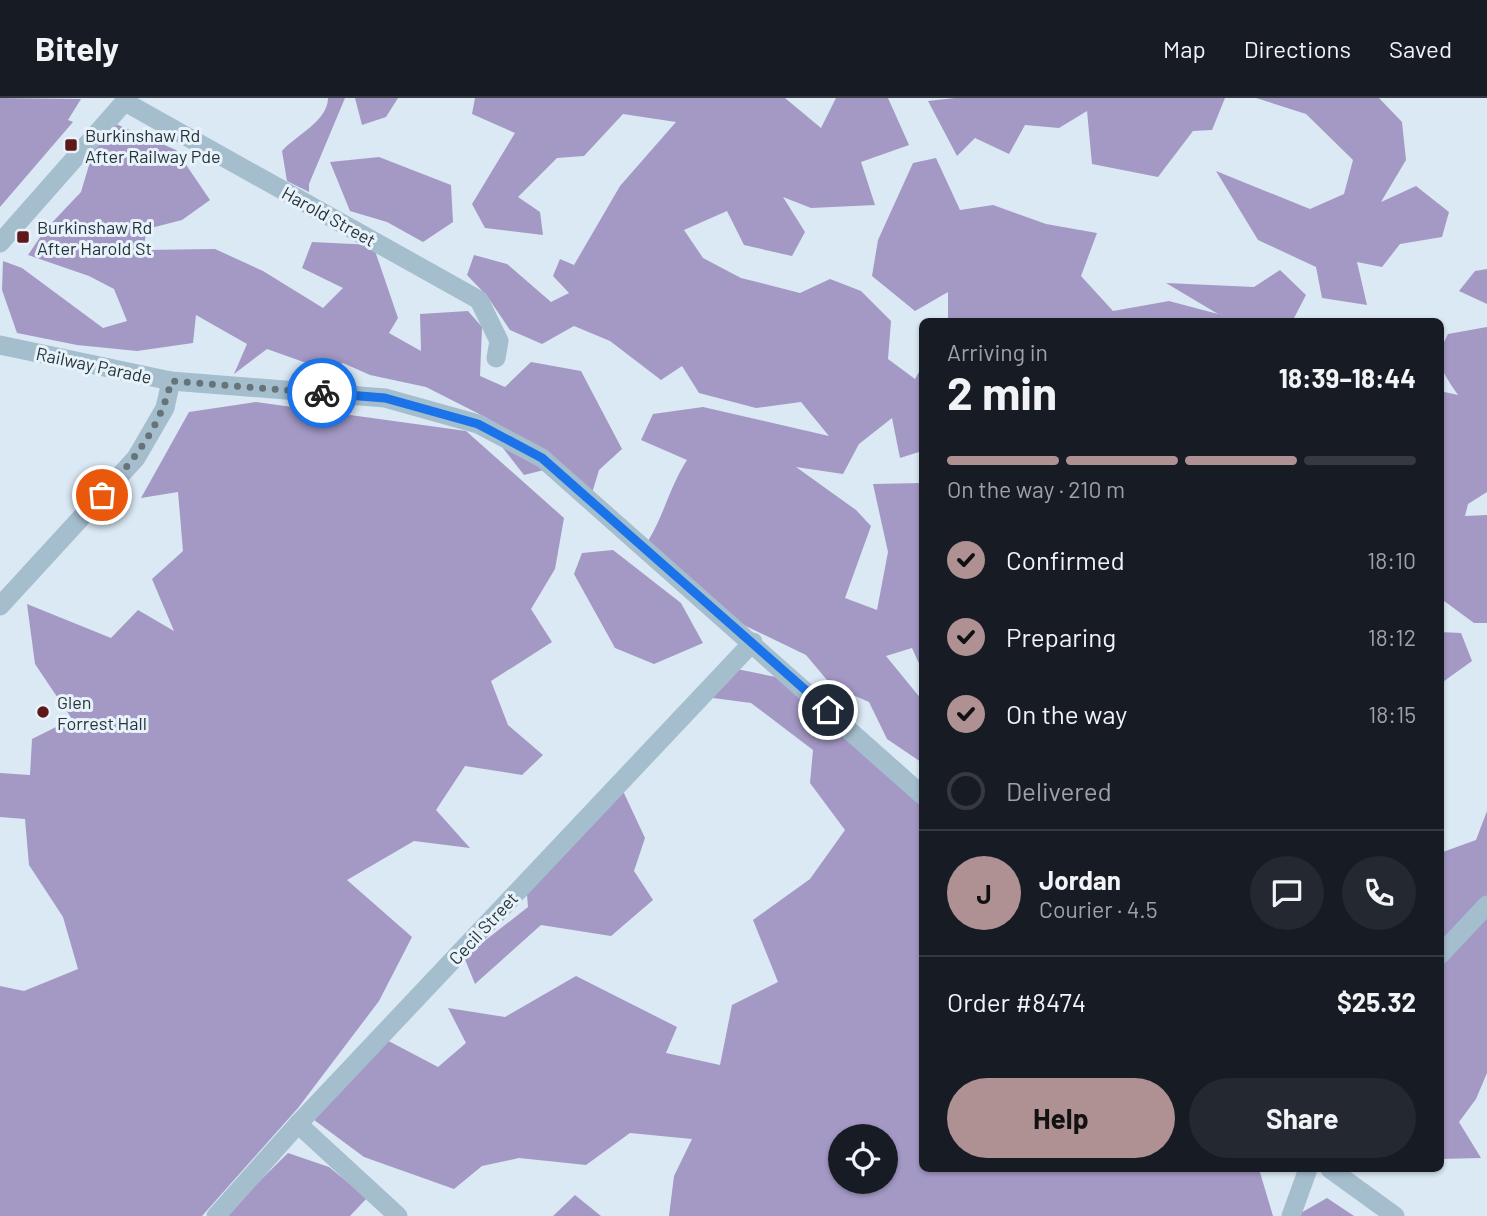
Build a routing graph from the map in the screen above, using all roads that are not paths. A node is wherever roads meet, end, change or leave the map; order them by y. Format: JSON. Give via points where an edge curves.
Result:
{"nodes":[{"id":1,"x":127,"y":100,"type":"edge"},
{"id":2,"x":0,"y":243,"type":"edge"},
{"id":3,"x":0,"y":345,"type":"edge"},
{"id":4,"x":496,"y":358,"type":"dead end"},
{"id":5,"x":171,"y":381,"type":"junction"},
{"id":6,"x":0,"y":606,"type":"edge"},
{"id":7,"x":753,"y":642,"type":"junction"},
{"id":8,"x":919,"y":792,"type":"edge"},
{"id":9,"x":1487,"y":905,"type":"edge"},
{"id":10,"x":1444,"y":951,"type":"edge"},
{"id":11,"x":298,"y":1124,"type":"junction"},
{"id":12,"x":1307,"y":1172,"type":"edge"},
{"id":13,"x":1334,"y":1172,"type":"edge"},
{"id":14,"x":216,"y":1216,"type":"edge"},
{"id":15,"x":398,"y":1216,"type":"edge"},
{"id":16,"x":1290,"y":1216,"type":"edge"},
{"id":17,"x":1395,"y":1216,"type":"edge"}],
"edges":[{"from":1,"to":2,"type":"street"},
{"from":1,"to":4,"type":"street","name":"Harold Street","via":[[479,300],[499,341]]},
{"from":3,"to":5,"type":"street","name":"Railway Parade"},
{"from":5,"to":6,"type":"street","via":[[165,408],[136,458]]},
{"from":5,"to":7,"type":"street","name":"Railway Parade","via":[[385,398],[478,424],[542,458]]},
{"from":7,"to":8,"type":"street","name":"Railway Parade"},
{"from":7,"to":11,"type":"street","name":"Cecil Street"},
{"from":9,"to":10,"type":"street"},
{"from":11,"to":14,"type":"street","name":"Cecil Street"},
{"from":11,"to":15,"type":"street"},
{"from":12,"to":16,"type":"street"},
{"from":13,"to":17,"type":"street"}]}
